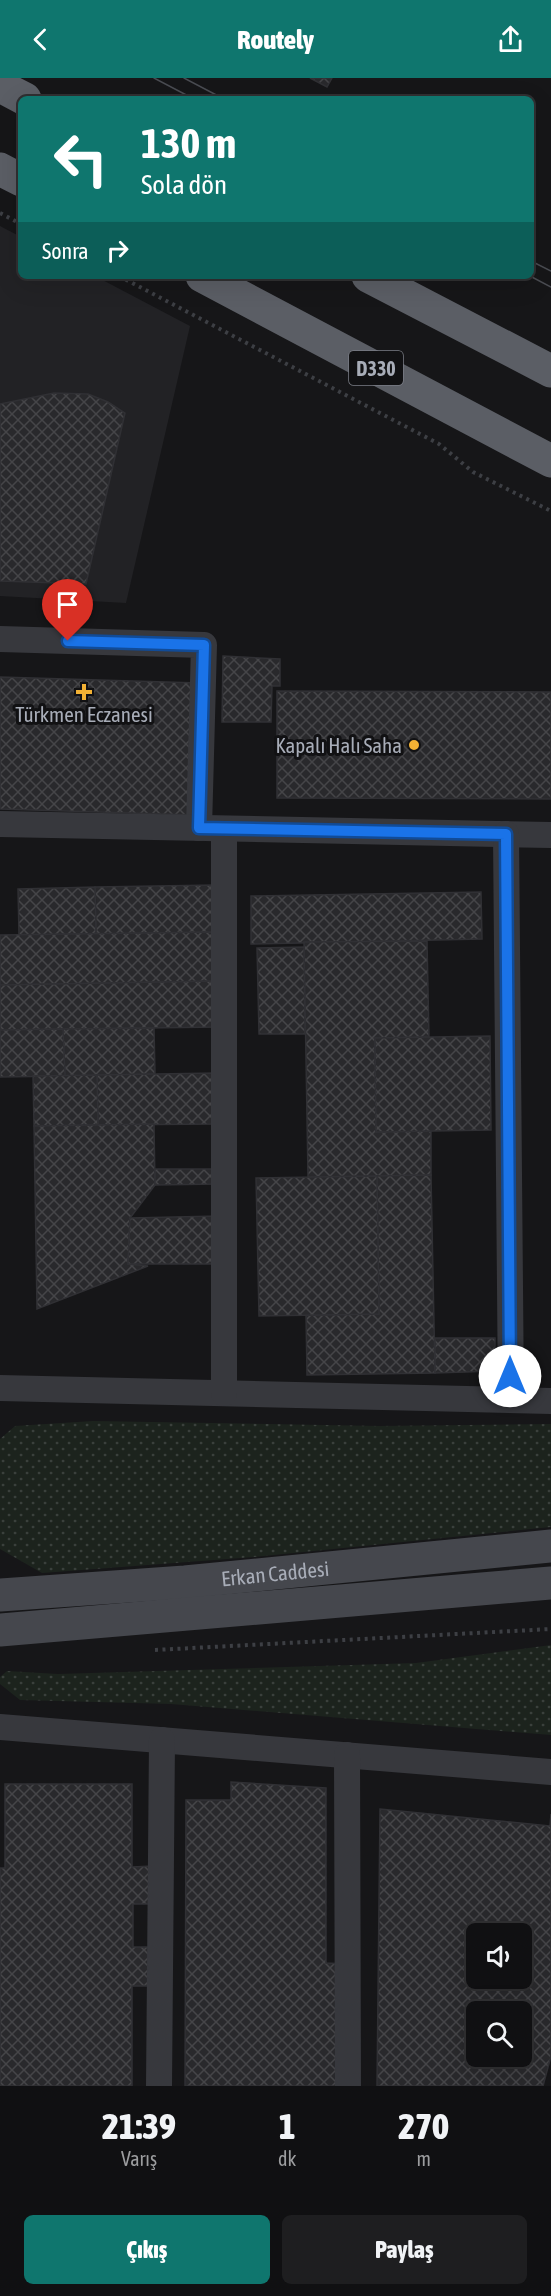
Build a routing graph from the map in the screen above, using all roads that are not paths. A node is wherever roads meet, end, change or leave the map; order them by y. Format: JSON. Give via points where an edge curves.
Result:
{"nodes":[{"id":1,"x":0,"y":86,"type":"edge"},
{"id":2,"x":20,"y":96,"type":"edge"},
{"id":3,"x":0,"y":169,"type":"edge"},
{"id":4,"x":18,"y":178,"type":"edge"},
{"id":5,"x":208,"y":279,"type":"edge"},
{"id":6,"x":374,"y":279,"type":"edge"},
{"id":7,"x":551,"y":371,"type":"edge"},
{"id":8,"x":551,"y":461,"type":"edge"},
{"id":9,"x":0,"y":639,"type":"edge"},
{"id":10,"x":0,"y":824,"type":"edge"},
{"id":11,"x":199,"y":828,"type":"junction"},
{"id":12,"x":225,"y":829,"type":"junction"},
{"id":13,"x":506,"y":834,"type":"junction"},
{"id":14,"x":551,"y":835,"type":"edge"},
{"id":15,"x":0,"y":1388,"type":"edge"},
{"id":16,"x":224,"y":1393,"type":"junction"},
{"id":17,"x":511,"y":1400,"type":"junction"},
{"id":18,"x":551,"y":1401,"type":"edge"},
{"id":19,"x":551,"y":1546,"type":"edge"},
{"id":20,"x":551,"y":1583,"type":"edge"},
{"id":21,"x":0,"y":1595,"type":"edge"},
{"id":22,"x":0,"y":1630,"type":"edge"},
{"id":23,"x":0,"y":1727,"type":"edge"},
{"id":24,"x":162,"y":1740,"type":"junction"},
{"id":25,"x":347,"y":1755,"type":"junction"},
{"id":26,"x":551,"y":1772,"type":"edge"},
{"id":27,"x":159,"y":2086,"type":"edge"},
{"id":28,"x":348,"y":2086,"type":"edge"}],
"edges":[{"from":1,"to":2,"type":"highway"},
{"from":3,"to":4,"type":"highway"},
{"from":5,"to":8,"type":"highway","number":"D330"},
{"from":6,"to":7,"type":"highway"},
{"from":9,"to":11,"type":"street","via":[[204,645]]},
{"from":10,"to":11,"type":"street"},
{"from":11,"to":12,"type":"street"},
{"from":12,"to":13,"type":"street"},
{"from":12,"to":16,"type":"street"},
{"from":13,"to":14,"type":"street"},
{"from":13,"to":17,"type":"street"},
{"from":15,"to":16,"type":"street"},
{"from":16,"to":17,"type":"street"},
{"from":17,"to":18,"type":"street"},
{"from":19,"to":21,"type":"main road","name":"Erkan Caddesi","via":[[184,1582]]},
{"from":20,"to":22,"type":"main road","name":"Erkan Caddesi"},
{"from":23,"to":24,"type":"street"},
{"from":24,"to":25,"type":"street"},
{"from":24,"to":27,"type":"street"},
{"from":25,"to":26,"type":"street"},
{"from":25,"to":28,"type":"street"}]}
